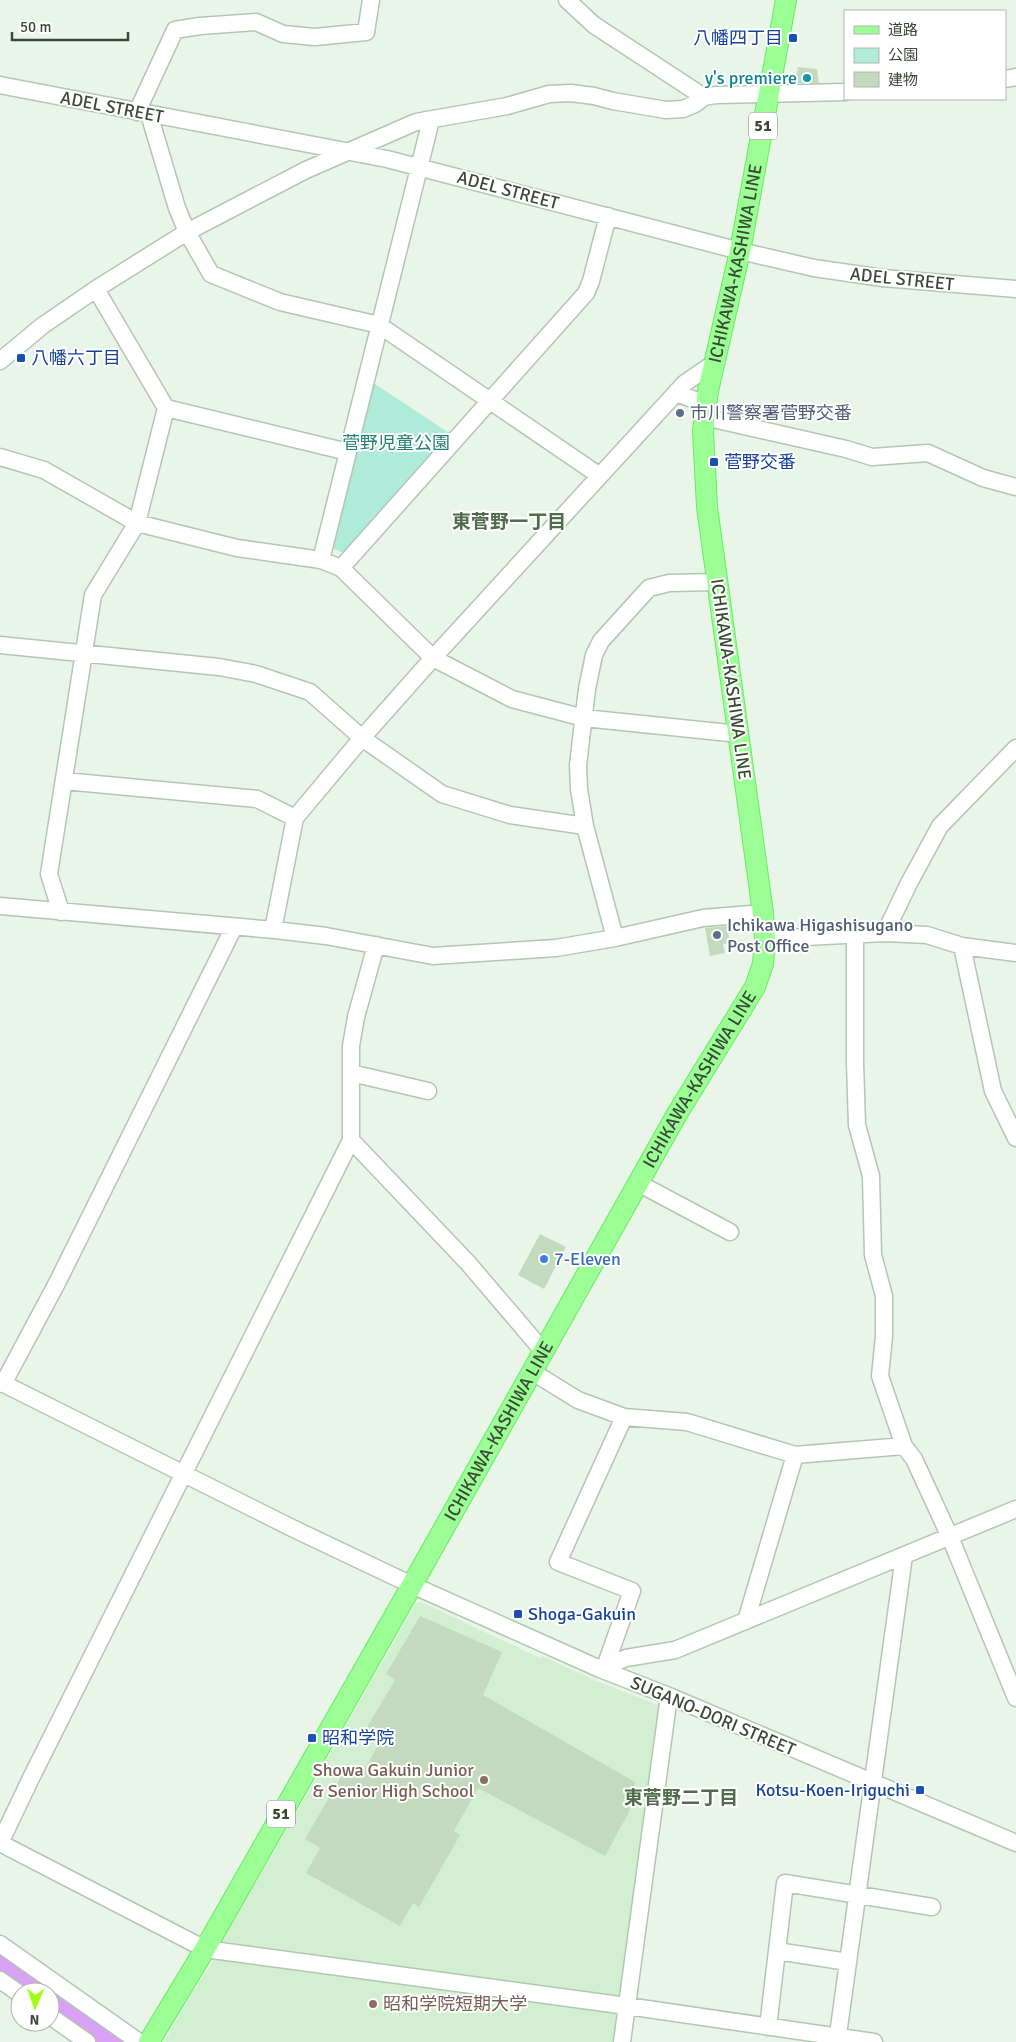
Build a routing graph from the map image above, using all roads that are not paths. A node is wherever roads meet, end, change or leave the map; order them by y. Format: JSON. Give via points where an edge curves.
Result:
{"nodes":[{"id":1,"x":371,"y":0,"type":"edge"},
{"id":2,"x":567,"y":0,"type":"edge"},
{"id":3,"x":786,"y":0,"type":"edge"},
{"id":4,"x":0,"y":85,"type":"edge"},
{"id":5,"x":844,"y":92,"type":"edge"},
{"id":6,"x":769,"y":94,"type":"junction"},
{"id":7,"x":704,"y":97,"type":"junction"},
{"id":8,"x":143,"y":113,"type":"junction"},
{"id":9,"x":426,"y":120,"type":"junction"},
{"id":10,"x":352,"y":151,"type":"junction"},
{"id":11,"x":418,"y":166,"type":"junction"},
{"id":12,"x":608,"y":216,"type":"junction"},
{"id":13,"x":187,"y":232,"type":"junction"},
{"id":14,"x":740,"y":251,"type":"junction"},
{"id":15,"x":96,"y":288,"type":"junction"},
{"id":16,"x":1016,"y":289,"type":"edge"},
{"id":17,"x":379,"y":325,"type":"junction"},
{"id":18,"x":0,"y":361,"type":"edge"},
{"id":19,"x":714,"y":363,"type":"junction"},
{"id":20,"x":676,"y":393,"type":"junction"},
{"id":21,"x":491,"y":401,"type":"junction"},
{"id":22,"x":166,"y":408,"type":"junction"},
{"id":23,"x":705,"y":410,"type":"junction"},
{"id":24,"x":348,"y":452,"type":"junction"},
{"id":25,"x":0,"y":457,"type":"edge"},
{"id":26,"x":600,"y":476,"type":"junction"},
{"id":27,"x":1016,"y":487,"type":"edge"},
{"id":28,"x":137,"y":523,"type":"junction"},
{"id":29,"x":321,"y":560,"type":"junction"},
{"id":30,"x":341,"y":568,"type":"junction"},
{"id":31,"x":717,"y":582,"type":"junction"},
{"id":32,"x":0,"y":645,"type":"edge"},
{"id":33,"x":83,"y":655,"type":"junction"},
{"id":34,"x":433,"y":658,"type":"junction"},
{"id":35,"x":584,"y":718,"type":"junction"},
{"id":36,"x":739,"y":734,"type":"junction"},
{"id":37,"x":362,"y":738,"type":"junction"},
{"id":38,"x":1016,"y":748,"type":"edge"},
{"id":39,"x":64,"y":780,"type":"junction"},
{"id":40,"x":295,"y":818,"type":"junction"},
{"id":41,"x":585,"y":826,"type":"junction"},
{"id":42,"x":0,"y":906,"type":"edge"},
{"id":43,"x":62,"y":912,"type":"junction"},
{"id":44,"x":763,"y":913,"type":"junction"},
{"id":45,"x":234,"y":927,"type":"junction"},
{"id":46,"x":273,"y":930,"type":"junction"},
{"id":47,"x":885,"y":933,"type":"junction"},
{"id":48,"x":855,"y":935,"type":"junction"},
{"id":49,"x":615,"y":938,"type":"junction"},
{"id":50,"x":765,"y":939,"type":"junction"},
{"id":51,"x":376,"y":946,"type":"junction"},
{"id":52,"x":962,"y":946,"type":"junction"},
{"id":53,"x":1016,"y":953,"type":"edge"},
{"id":54,"x":351,"y":1073,"type":"junction"},
{"id":55,"x":428,"y":1091,"type":"dead end"},
{"id":56,"x":1016,"y":1138,"type":"edge"},
{"id":57,"x":350,"y":1140,"type":"junction"},
{"id":58,"x":638,"y":1183,"type":"junction"},
{"id":59,"x":730,"y":1232,"type":"dead end"},
{"id":60,"x":543,"y":1351,"type":"junction"},
{"id":61,"x":531,"y":1371,"type":"junction"},
{"id":62,"x":2,"y":1383,"type":"edge"},
{"id":63,"x":624,"y":1417,"type":"junction"},
{"id":64,"x":904,"y":1446,"type":"junction"},
{"id":65,"x":795,"y":1455,"type":"junction"},
{"id":66,"x":183,"y":1473,"type":"junction"},
{"id":67,"x":1016,"y":1509,"type":"edge"},
{"id":68,"x":950,"y":1537,"type":"junction"},
{"id":69,"x":904,"y":1556,"type":"junction"},
{"id":70,"x":412,"y":1585,"type":"junction"},
{"id":71,"x":746,"y":1621,"type":"junction"},
{"id":72,"x":603,"y":1668,"type":"junction"},
{"id":73,"x":669,"y":1696,"type":"junction"},
{"id":74,"x":1016,"y":1698,"type":"edge"},
{"id":75,"x":873,"y":1783,"type":"junction"},
{"id":76,"x":0,"y":1843,"type":"edge"},
{"id":77,"x":1016,"y":1843,"type":"edge"},
{"id":78,"x":857,"y":1894,"type":"junction"},
{"id":79,"x":932,"y":1907,"type":"dead end"},
{"id":80,"x":0,"y":1944,"type":"edge"},
{"id":81,"x":205,"y":1948,"type":"junction"},
{"id":82,"x":777,"y":1951,"type":"junction"},
{"id":83,"x":848,"y":1962,"type":"junction"},
{"id":84,"x":627,"y":2006,"type":"junction"},
{"id":85,"x":60,"y":2023,"type":"edge"},
{"id":86,"x":768,"y":2027,"type":"junction"},
{"id":87,"x":837,"y":2040,"type":"edge"},
{"id":88,"x":87,"y":2042,"type":"edge"},
{"id":89,"x":138,"y":2042,"type":"edge"},
{"id":90,"x":150,"y":2042,"type":"edge"},
{"id":91,"x":622,"y":2042,"type":"edge"},
{"id":92,"x":874,"y":2042,"type":"edge"}],
"edges":[{"from":1,"to":8,"type":"street","via":[[366,32],[315,37],[283,34],[256,22],[175,30]]},
{"from":2,"to":7,"type":"street","via":[[594,25]]},
{"from":3,"to":6,"type":"main road","name":"ICHIKAWA-KASHIWA LINE","number":"51"},
{"from":4,"to":8,"type":"street","name":"ADEL STREET"},
{"from":5,"to":6,"type":"street"},
{"from":6,"to":7,"type":"street"},
{"from":6,"to":14,"type":"main road","name":"ICHIKAWA-KASHIWA LINE","number":"51"},
{"from":7,"to":9,"type":"street","via":[[683,109],[666,110],[594,96],[548,94],[507,106]]},
{"from":8,"to":10,"type":"street","name":"ADEL STREET"},
{"from":8,"to":13,"type":"street"},
{"from":9,"to":10,"type":"street"},
{"from":9,"to":11,"type":"street","via":[[428,128]]},
{"from":10,"to":11,"type":"street","name":"ADEL STREET"},
{"from":10,"to":13,"type":"street","via":[[306,170]]},
{"from":11,"to":12,"type":"street","name":"ADEL STREET"},
{"from":11,"to":17,"type":"street"},
{"from":12,"to":14,"type":"street","name":"ADEL STREET"},
{"from":12,"to":21,"type":"street","via":[[586,293]]},
{"from":13,"to":15,"type":"street"},
{"from":13,"to":17,"type":"street","via":[[211,274],[280,302]]},
{"from":14,"to":16,"type":"street","name":"ADEL STREET","via":[[844,273]]},
{"from":14,"to":19,"type":"main road","name":"ICHIKAWA-KASHIWA LINE","number":"51"},
{"from":15,"to":18,"type":"street"},
{"from":15,"to":22,"type":"street"},
{"from":17,"to":21,"type":"street"},
{"from":17,"to":24,"type":"street"},
{"from":19,"to":20,"type":"street"},
{"from":19,"to":23,"type":"main road","name":"ICHIKAWA-KASHIWA LINE","number":"51"},
{"from":20,"to":23,"type":"street"},
{"from":20,"to":26,"type":"street"},
{"from":21,"to":26,"type":"street"},
{"from":21,"to":30,"type":"street"},
{"from":22,"to":24,"type":"street"},
{"from":22,"to":28,"type":"street"},
{"from":23,"to":27,"type":"street","via":[[872,457],[928,453],[983,478]]},
{"from":23,"to":31,"type":"main road","name":"ICHIKAWA-KASHIWA LINE","number":"51","via":[[706,498]]},
{"from":24,"to":29,"type":"street"},
{"from":25,"to":28,"type":"street","via":[[44,470]]},
{"from":26,"to":34,"type":"street"},
{"from":28,"to":29,"type":"street","via":[[237,548]]},
{"from":28,"to":33,"type":"street","via":[[93,595]]},
{"from":29,"to":30,"type":"street"},
{"from":30,"to":34,"type":"street"},
{"from":31,"to":35,"type":"street","via":[[669,583],[649,588],[601,641],[594,655],[586,689]]},
{"from":31,"to":36,"type":"main road","name":"ICHIKAWA-KASHIWA LINE","number":"51"},
{"from":32,"to":33,"type":"street"},
{"from":33,"to":37,"type":"street","via":[[219,667],[256,674],[310,692]]},
{"from":33,"to":39,"type":"street"},
{"from":34,"to":35,"type":"street","via":[[512,699]]},
{"from":34,"to":37,"type":"street"},
{"from":35,"to":36,"type":"street"},
{"from":35,"to":41,"type":"street","via":[[578,765]]},
{"from":36,"to":44,"type":"main road","name":"ICHIKAWA-KASHIWA LINE","number":"51"},
{"from":37,"to":40,"type":"street"},
{"from":37,"to":41,"type":"street","via":[[442,794],[510,815]]},
{"from":38,"to":47,"type":"street","via":[[940,826]]},
{"from":39,"to":40,"type":"street","via":[[257,799]]},
{"from":39,"to":43,"type":"street","via":[[49,874]]},
{"from":40,"to":46,"type":"street"},
{"from":41,"to":49,"type":"street"},
{"from":42,"to":43,"type":"street"},
{"from":43,"to":45,"type":"street"},
{"from":44,"to":49,"type":"street","via":[[703,918]]},
{"from":44,"to":50,"type":"main road","name":"ICHIKAWA-KASHIWA LINE","number":"51"},
{"from":45,"to":46,"type":"street"},
{"from":45,"to":62,"type":"street","via":[[57,1283]]},
{"from":46,"to":51,"type":"street"},
{"from":47,"to":48,"type":"street"},
{"from":47,"to":52,"type":"street","via":[[927,935]]},
{"from":48,"to":50,"type":"street"},
{"from":48,"to":64,"type":"street","via":[[857,1125],[871,1176],[873,1255],[884,1296],[880,1376]]},
{"from":49,"to":51,"type":"street","via":[[543,949],[433,956]]},
{"from":50,"to":58,"type":"main road","name":"ICHIKAWA-KASHIWA LINE","number":"51","via":[[762,964],[754,987]]},
{"from":51,"to":54,"type":"street","via":[[356,1016]]},
{"from":52,"to":53,"type":"street"},
{"from":52,"to":56,"type":"street","via":[[993,1091]]},
{"from":54,"to":55,"type":"street"},
{"from":54,"to":57,"type":"street"},
{"from":57,"to":60,"type":"street","via":[[468,1263]]},
{"from":57,"to":66,"type":"street"},
{"from":58,"to":59,"type":"street"},
{"from":58,"to":60,"type":"main road","name":"ICHIKAWA-KASHIWA LINE","number":"51"},
{"from":60,"to":61,"type":"main road","name":"ICHIKAWA-KASHIWA LINE","number":"51"},
{"from":61,"to":63,"type":"street","via":[[578,1400]]},
{"from":61,"to":70,"type":"main road","name":"ICHIKAWA-KASHIWA LINE","number":"51"},
{"from":62,"to":66,"type":"street","name":"SUGANO-DORI STREET"},
{"from":63,"to":65,"type":"street","via":[[687,1422]]},
{"from":63,"to":72,"type":"street","via":[[558,1562],[632,1591]]},
{"from":64,"to":65,"type":"street"},
{"from":64,"to":68,"type":"street","via":[[914,1459]]},
{"from":65,"to":71,"type":"street"},
{"from":66,"to":70,"type":"street","name":"SUGANO-DORI STREET"},
{"from":66,"to":76,"type":"street"},
{"from":67,"to":68,"type":"street"},
{"from":68,"to":69,"type":"street"},
{"from":68,"to":74,"type":"street"},
{"from":69,"to":71,"type":"street"},
{"from":69,"to":75,"type":"street"},
{"from":70,"to":72,"type":"street","name":"SUGANO-DORI STREET"},
{"from":70,"to":81,"type":"main road","name":"ICHIKAWA-KASHIWA LINE","number":"51"},
{"from":71,"to":72,"type":"street","via":[[675,1650],[626,1658]]},
{"from":72,"to":73,"type":"street","name":"SUGANO-DORI STREET"},
{"from":73,"to":75,"type":"street","name":"SUGANO-DORI STREET"},
{"from":73,"to":84,"type":"street"},
{"from":75,"to":77,"type":"street","name":"SUGANO-DORI STREET"},
{"from":75,"to":78,"type":"street"},
{"from":76,"to":81,"type":"street"},
{"from":78,"to":79,"type":"street"},
{"from":78,"to":82,"type":"street","via":[[784,1883]]},
{"from":78,"to":83,"type":"street"},
{"from":80,"to":89,"type":"street"},
{"from":81,"to":84,"type":"street"},
{"from":81,"to":90,"type":"main road","name":"ICHIKAWA-KASHIWA LINE","number":"51"},
{"from":82,"to":83,"type":"street"},
{"from":82,"to":86,"type":"street"},
{"from":83,"to":87,"type":"street"},
{"from":84,"to":86,"type":"street"},
{"from":84,"to":91,"type":"street"},
{"from":85,"to":88,"type":"street"},
{"from":86,"to":87,"type":"street"},
{"from":87,"to":92,"type":"street"}]}
